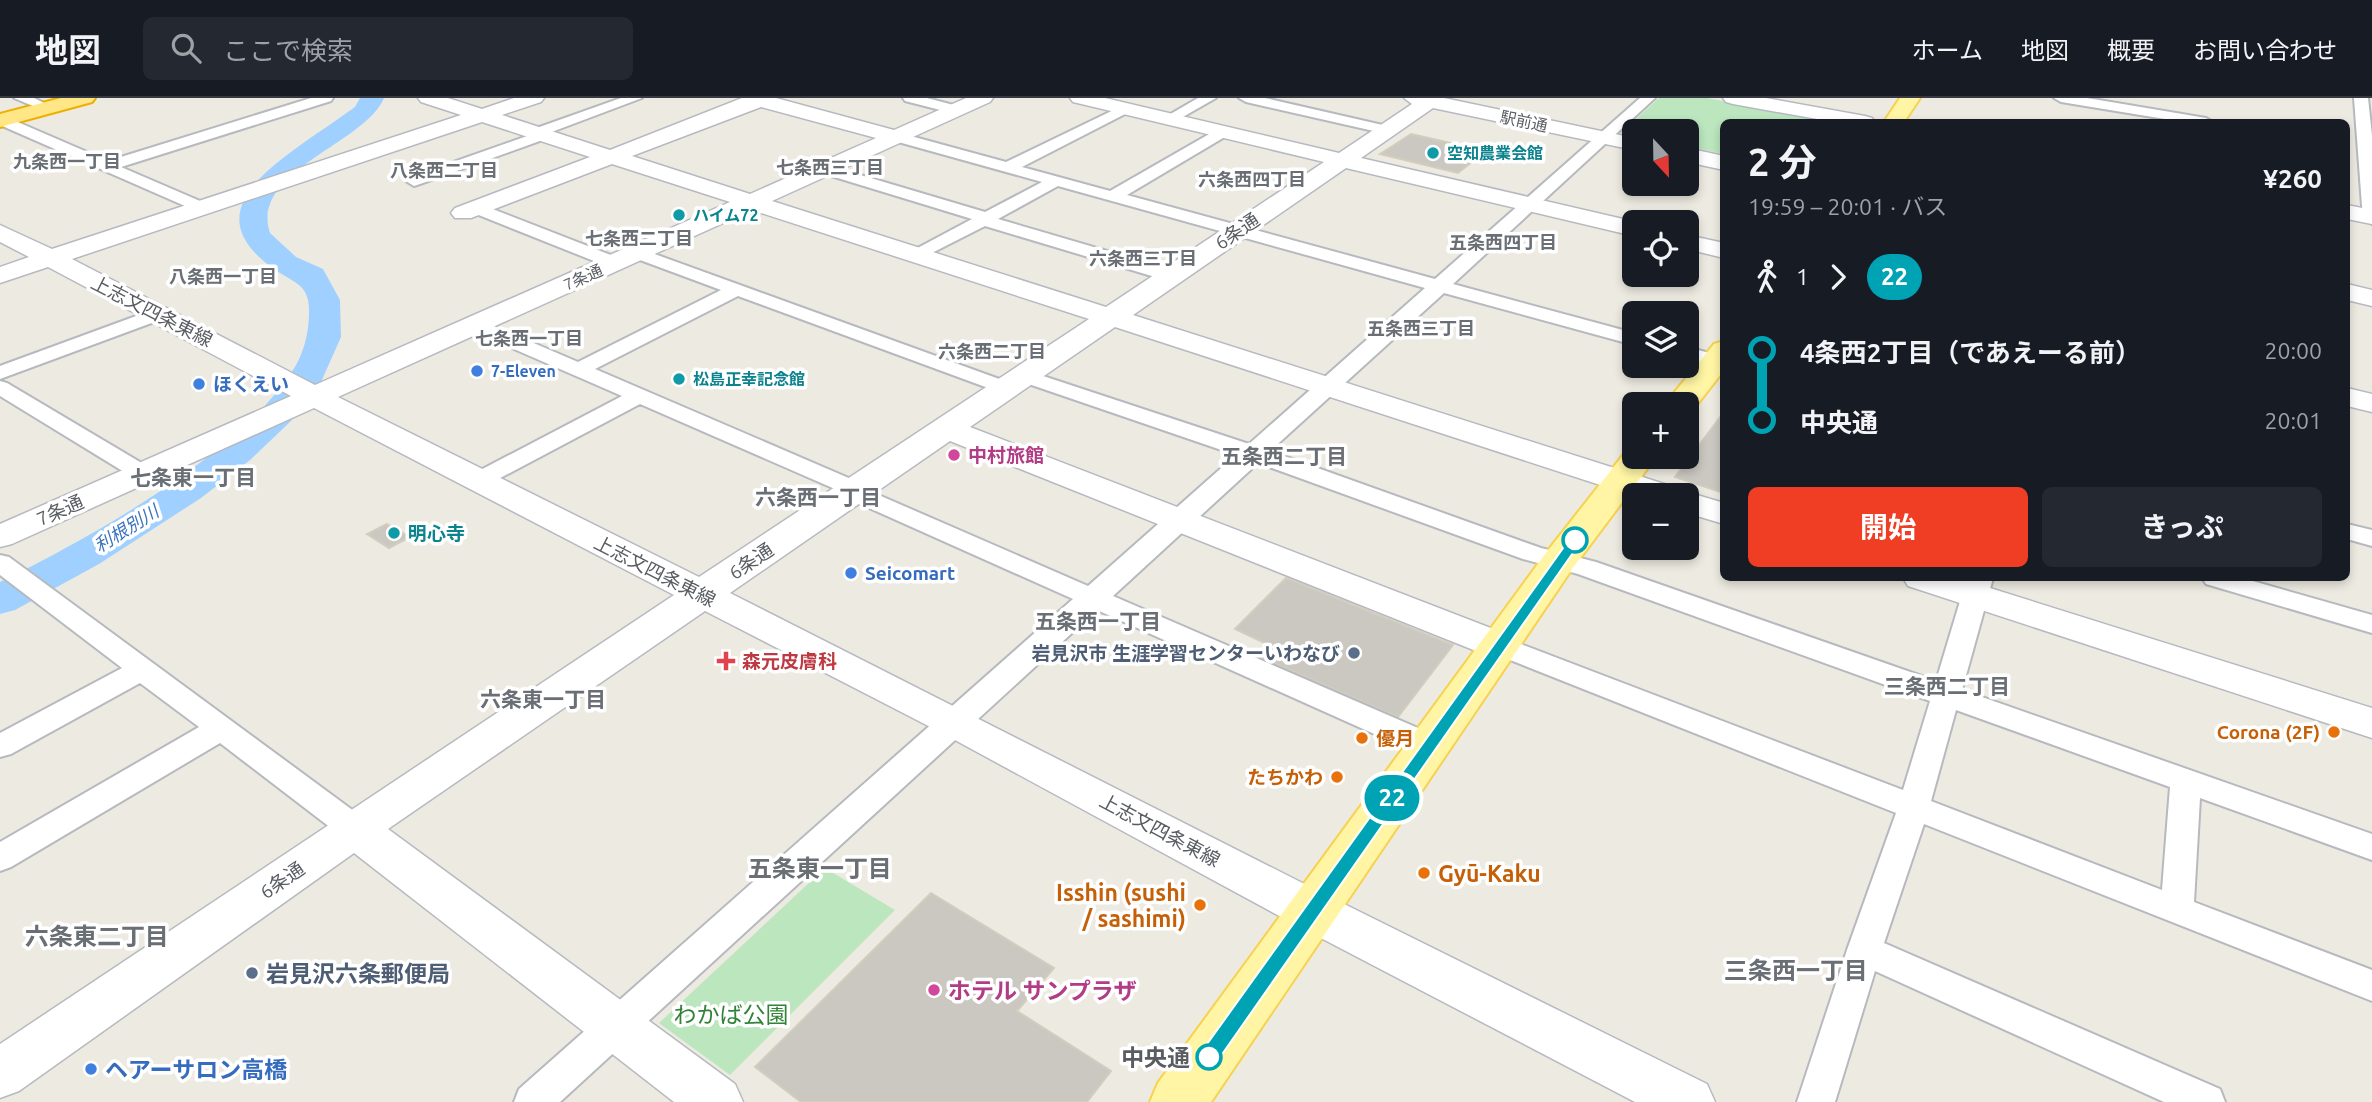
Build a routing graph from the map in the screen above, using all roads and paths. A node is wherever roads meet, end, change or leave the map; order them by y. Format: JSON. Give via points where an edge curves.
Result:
{"nodes":[{"id":1,"x":21,"y":98,"type":"edge"},
{"id":2,"x":85,"y":98,"type":"edge"},
{"id":3,"x":326,"y":98,"type":"edge"},
{"id":4,"x":428,"y":98,"type":"edge"},
{"id":5,"x":534,"y":98,"type":"edge"},
{"id":6,"x":635,"y":98,"type":"edge"},
{"id":7,"x":910,"y":98,"type":"edge"},
{"id":8,"x":983,"y":98,"type":"edge"},
{"id":9,"x":1080,"y":98,"type":"edge"},
{"id":10,"x":1209,"y":98,"type":"edge"},
{"id":11,"x":1246,"y":98,"type":"edge"},
{"id":12,"x":1648,"y":98,"type":"edge"},
{"id":13,"x":1733,"y":98,"type":"edge"},
{"id":14,"x":1910,"y":98,"type":"edge"},
{"id":15,"x":2061,"y":98,"type":"edge"},
{"id":16,"x":2361,"y":98,"type":"edge"},
{"id":17,"x":759,"y":99,"type":"edge"},
{"id":18,"x":1426,"y":99,"type":"edge"},
{"id":19,"x":47,"y":108,"type":"junction"},
{"id":20,"x":1124,"y":108,"type":"junction"},
{"id":21,"x":956,"y":110,"type":"junction"},
{"id":22,"x":2139,"y":110,"type":"edge"},
{"id":23,"x":482,"y":116,"type":"junction"},
{"id":24,"x":1169,"y":119,"type":"junction"},
{"id":25,"x":1848,"y":119,"type":"edge"},
{"id":26,"x":1896,"y":119,"type":"edge"},
{"id":27,"x":2189,"y":119,"type":"edge"},
{"id":28,"x":1,"y":121,"type":"edge"},
{"id":29,"x":1387,"y":130,"type":"junction"},
{"id":30,"x":1223,"y":132,"type":"junction"},
{"id":31,"x":539,"y":134,"type":"junction"},
{"id":32,"x":896,"y":137,"type":"junction"},
{"id":33,"x":1604,"y":137,"type":"junction"},
{"id":34,"x":1622,"y":141,"type":"edge"},
{"id":35,"x":2363,"y":149,"type":"edge"},
{"id":36,"x":612,"y":157,"type":"junction"},
{"id":37,"x":1699,"y":158,"type":"edge"},
{"id":38,"x":1342,"y":160,"type":"junction"},
{"id":39,"x":1720,"y":162,"type":"edge"},
{"id":40,"x":108,"y":166,"type":"junction"},
{"id":41,"x":1009,"y":167,"type":"junction"},
{"id":42,"x":824,"y":169,"type":"junction"},
{"id":43,"x":1058,"y":180,"type":"junction"},
{"id":44,"x":414,"y":181,"type":"dead end"},
{"id":45,"x":1113,"y":195,"type":"junction"},
{"id":46,"x":750,"y":202,"type":"junction"},
{"id":47,"x":1530,"y":205,"type":"junction"},
{"id":48,"x":201,"y":208,"type":"junction"},
{"id":49,"x":470,"y":211,"type":"joint"},
{"id":50,"x":2350,"y":213,"type":"edge"},
{"id":51,"x":2372,"y":218,"type":"edge"},
{"id":52,"x":985,"y":219,"type":"junction"},
{"id":53,"x":1622,"y":226,"type":"edge"},
{"id":54,"x":1239,"y":230,"type":"junction"},
{"id":55,"x":0,"y":232,"type":"edge"},
{"id":56,"x":1699,"y":245,"type":"edge"},
{"id":57,"x":1720,"y":250,"type":"edge"},
{"id":58,"x":638,"y":253,"type":"junction"},
{"id":59,"x":918,"y":255,"type":"junction"},
{"id":60,"x":50,"y":259,"type":"junction"},
{"id":61,"x":615,"y":263,"type":"junction"},
{"id":62,"x":0,"y":275,"type":"edge"},
{"id":63,"x":1172,"y":276,"type":"junction"},
{"id":64,"x":1441,"y":285,"type":"junction"},
{"id":65,"x":738,"y":289,"type":"junction"},
{"id":66,"x":2350,"y":293,"type":"edge"},
{"id":67,"x":2372,"y":298,"type":"edge"},
{"id":68,"x":158,"y":314,"type":"junction"},
{"id":69,"x":1110,"y":317,"type":"junction"},
{"id":70,"x":475,"y":325,"type":"junction"},
{"id":71,"x":1622,"y":336,"type":"edge"},
{"id":72,"x":1713,"y":357,"type":"edge"},
{"id":73,"x":578,"y":370,"type":"junction"},
{"id":74,"x":0,"y":373,"type":"edge"},
{"id":75,"x":1015,"y":382,"type":"junction"},
{"id":76,"x":0,"y":387,"type":"edge"},
{"id":77,"x":1328,"y":387,"type":"junction"},
{"id":78,"x":1689,"y":392,"type":"edge"},
{"id":79,"x":639,"y":396,"type":"junction"},
{"id":80,"x":323,"y":397,"type":"junction"},
{"id":81,"x":2350,"y":398,"type":"edge"},
{"id":82,"x":2372,"y":403,"type":"edge"},
{"id":83,"x":947,"y":429,"type":"junction"},
{"id":84,"x":1255,"y":454,"type":"junction"},
{"id":85,"x":1622,"y":467,"type":"edge"},
{"id":86,"x":1629,"y":469,"type":"edge"},
{"id":87,"x":150,"y":470,"type":"junction"},
{"id":88,"x":480,"y":480,"type":"junction"},
{"id":89,"x":1648,"y":483,"type":"edge"},
{"id":90,"x":855,"y":491,"type":"junction"},
{"id":91,"x":1699,"y":506,"type":"edge"},
{"id":92,"x":1720,"y":513,"type":"edge"},
{"id":93,"x":1180,"y":521,"type":"junction"},
{"id":94,"x":2350,"y":532,"type":"edge"},
{"id":95,"x":0,"y":537,"type":"edge"},
{"id":96,"x":2372,"y":538,"type":"edge"},
{"id":97,"x":1559,"y":561,"type":"junction"},
{"id":98,"x":0,"y":564,"type":"edge"},
{"id":99,"x":1942,"y":581,"type":"edge"},
{"id":100,"x":2225,"y":581,"type":"edge"},
{"id":101,"x":1978,"y":586,"type":"edge"},
{"id":102,"x":701,"y":595,"type":"junction"},
{"id":103,"x":1094,"y":600,"type":"junction"},
{"id":104,"x":53,"y":605,"type":"joint"},
{"id":105,"x":2372,"y":624,"type":"edge"},
{"id":106,"x":1500,"y":646,"type":"junction"},
{"id":107,"x":141,"y":670,"type":"junction"},
{"id":108,"x":1945,"y":696,"type":"junction"},
{"id":109,"x":956,"y":723,"type":"junction"},
{"id":110,"x":2372,"y":723,"type":"edge"},
{"id":111,"x":220,"y":729,"type":"junction"},
{"id":112,"x":0,"y":746,"type":"edge"},
{"id":113,"x":1430,"y":746,"type":"junction"},
{"id":114,"x":2186,"y":780,"type":"junction"},
{"id":115,"x":1914,"y":807,"type":"junction"},
{"id":116,"x":355,"y":830,"type":"junction"},
{"id":117,"x":2372,"y":847,"type":"edge"},
{"id":118,"x":0,"y":858,"type":"edge"},
{"id":119,"x":2177,"y":909,"type":"junction"},
{"id":120,"x":1311,"y":910,"type":"junction"},
{"id":121,"x":1864,"y":950,"type":"junction"},
{"id":122,"x":2372,"y":986,"type":"edge"},
{"id":123,"x":616,"y":1026,"type":"junction"},
{"id":124,"x":0,"y":1074,"type":"edge"},
{"id":125,"x":533,"y":1102,"type":"edge"},
{"id":126,"x":716,"y":1102,"type":"edge"},
{"id":127,"x":1178,"y":1102,"type":"edge"},
{"id":128,"x":1688,"y":1102,"type":"edge"},
{"id":129,"x":1816,"y":1102,"type":"edge"},
{"id":130,"x":2206,"y":1102,"type":"edge"}],
"edges":[{"from":1,"to":19,"type":"street"},
{"from":2,"to":19,"type":"highway"},
{"from":3,"to":40,"type":"street"},
{"from":4,"to":23,"type":"street"},
{"from":5,"to":23,"type":"street"},
{"from":6,"to":31,"type":"street"},
{"from":7,"to":21,"type":"street"},
{"from":8,"to":21,"type":"street","name":"7条通"},
{"from":9,"to":20,"type":"street"},
{"from":10,"to":24,"type":"street"},
{"from":11,"to":29,"type":"street"},
{"from":12,"to":33,"type":"street"},
{"from":13,"to":25,"type":"street"},
{"from":14,"to":26,"type":"main road"},
{"from":15,"to":22,"type":"street"},
{"from":16,"to":35,"type":"street"},
{"from":17,"to":32,"type":"street"},
{"from":17,"to":36,"type":"street"},
{"from":18,"to":29,"type":"street","name":"6条通"},
{"from":18,"to":33,"type":"street","name":"駅前通"},
{"from":19,"to":28,"type":"highway"},
{"from":20,"to":24,"type":"street"},
{"from":20,"to":41,"type":"street"},
{"from":21,"to":32,"type":"street","name":"7条通"},
{"from":22,"to":27,"type":"street"},
{"from":23,"to":31,"type":"street"},
{"from":23,"to":48,"type":"street"},
{"from":24,"to":30,"type":"street"},
{"from":28,"to":40,"type":"street"},
{"from":29,"to":38,"type":"street","name":"6条通"},
{"from":30,"to":38,"type":"street"},
{"from":30,"to":45,"type":"street"},
{"from":31,"to":36,"type":"street"},
{"from":31,"to":44,"type":"street"},
{"from":32,"to":41,"type":"street"},
{"from":32,"to":42,"type":"street","name":"7条通"},
{"from":33,"to":34,"type":"street","name":"駅前通"},
{"from":33,"to":47,"type":"street"},
{"from":35,"to":51,"type":"street"},
{"from":36,"to":46,"type":"street"},
{"from":36,"to":49,"type":"street"},
{"from":37,"to":39,"type":"street"},
{"from":38,"to":47,"type":"street"},
{"from":38,"to":54,"type":"street","name":"6条通"},
{"from":40,"to":48,"type":"street"},
{"from":41,"to":43,"type":"street"},
{"from":42,"to":46,"type":"street","name":"7条通"},
{"from":42,"to":52,"type":"street"},
{"from":43,"to":45,"type":"street"},
{"from":43,"to":52,"type":"street"},
{"from":45,"to":54,"type":"street"},
{"from":46,"to":58,"type":"street","name":"7条通"},
{"from":46,"to":59,"type":"street"},
{"from":47,"to":53,"type":"street"},
{"from":47,"to":64,"type":"street"},
{"from":48,"to":60,"type":"street"},
{"from":49,"to":61,"type":"street"},
{"from":50,"to":51,"type":"street"},
{"from":52,"to":59,"type":"street"},
{"from":52,"to":63,"type":"street"},
{"from":54,"to":63,"type":"street","name":"6条通"},
{"from":54,"to":64,"type":"street"},
{"from":55,"to":60,"type":"street","name":"上志文四条東線"},
{"from":56,"to":57,"type":"street"},
{"from":58,"to":61,"type":"street","name":"7条通"},
{"from":58,"to":65,"type":"street"},
{"from":59,"to":69,"type":"street"},
{"from":60,"to":62,"type":"street"},
{"from":60,"to":68,"type":"street","name":"上志文四条東線"},
{"from":61,"to":70,"type":"street","name":"7条通"},
{"from":63,"to":69,"type":"street","name":"6条通"},
{"from":64,"to":71,"type":"street"},
{"from":64,"to":77,"type":"street"},
{"from":65,"to":73,"type":"street"},
{"from":65,"to":75,"type":"street"},
{"from":66,"to":67,"type":"street"},
{"from":68,"to":74,"type":"street"},
{"from":68,"to":80,"type":"street","name":"上志文四条東線"},
{"from":69,"to":75,"type":"street","name":"6条通"},
{"from":69,"to":77,"type":"street"},
{"from":70,"to":73,"type":"street"},
{"from":70,"to":80,"type":"street","name":"7条通"},
{"from":72,"to":78,"type":"main road"},
{"from":73,"to":79,"type":"street"},
{"from":75,"to":83,"type":"street","name":"6条通"},
{"from":75,"to":84,"type":"street"},
{"from":76,"to":87,"type":"street"},
{"from":77,"to":84,"type":"street"},
{"from":77,"to":85,"type":"street"},
{"from":79,"to":88,"type":"street"},
{"from":79,"to":90,"type":"street"},
{"from":80,"to":87,"type":"street"},
{"from":80,"to":88,"type":"street","name":"上志文四条東線"},
{"from":81,"to":82,"type":"street"},
{"from":83,"to":90,"type":"street","name":"6条通"},
{"from":83,"to":93,"type":"street"},
{"from":84,"to":93,"type":"street"},
{"from":84,"to":97,"type":"street"},
{"from":86,"to":89,"type":"street"},
{"from":86,"to":97,"type":"main road"},
{"from":87,"to":95,"type":"street","name":"7条通"},
{"from":88,"to":102,"type":"street","name":"上志文四条東線"},
{"from":90,"to":102,"type":"street","name":"6条通"},
{"from":90,"to":103,"type":"street"},
{"from":91,"to":92,"type":"street"},
{"from":93,"to":103,"type":"street"},
{"from":93,"to":106,"type":"street"},
{"from":94,"to":96,"type":"street"},
{"from":97,"to":106,"type":"main road"},
{"from":97,"to":108,"type":"street"},
{"from":98,"to":104,"type":"street"},
{"from":99,"to":101,"type":"street"},
{"from":100,"to":105,"type":"street"},
{"from":101,"to":108,"type":"street"},
{"from":101,"to":110,"type":"street"},
{"from":102,"to":109,"type":"street","name":"上志文四条東線"},
{"from":102,"to":116,"type":"street","name":"6条通"},
{"from":103,"to":109,"type":"street"},
{"from":103,"to":113,"type":"street"},
{"from":104,"to":107,"type":"street"},
{"from":106,"to":113,"type":"main road"},
{"from":106,"to":115,"type":"street"},
{"from":107,"to":111,"type":"street"},
{"from":107,"to":112,"type":"street"},
{"from":108,"to":114,"type":"street"},
{"from":108,"to":115,"type":"street"},
{"from":109,"to":120,"type":"street","name":"上志文四条東線"},
{"from":109,"to":123,"type":"street"},
{"from":111,"to":116,"type":"street"},
{"from":111,"to":118,"type":"street"},
{"from":113,"to":120,"type":"main road"},
{"from":114,"to":117,"type":"street"},
{"from":114,"to":119,"type":"street"},
{"from":115,"to":119,"type":"street"},
{"from":115,"to":121,"type":"street"},
{"from":116,"to":123,"type":"street"},
{"from":116,"to":124,"type":"street","name":"6条通"},
{"from":119,"to":122,"type":"street"},
{"from":120,"to":127,"type":"main road"},
{"from":120,"to":128,"type":"street"},
{"from":121,"to":129,"type":"street"},
{"from":121,"to":130,"type":"street"},
{"from":123,"to":125,"type":"street"},
{"from":123,"to":126,"type":"street"}]}
